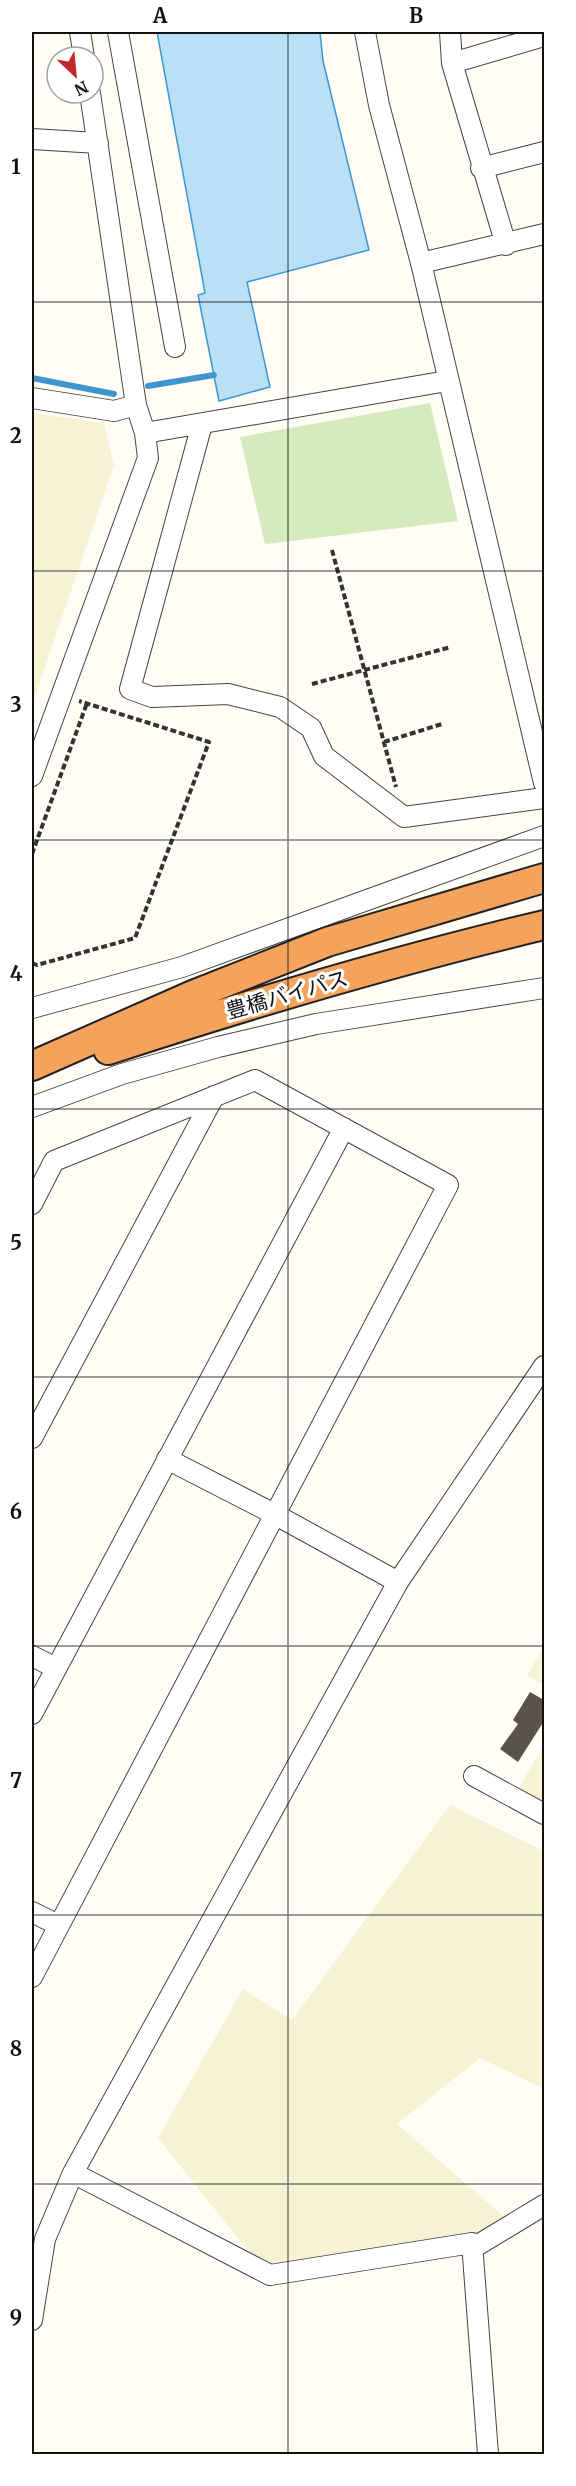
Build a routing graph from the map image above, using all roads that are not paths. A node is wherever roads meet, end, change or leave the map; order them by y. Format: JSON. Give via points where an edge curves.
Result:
{"nodes":[{"id":1,"x":118,"y":32,"type":"edge"},
{"id":2,"x":365,"y":32,"type":"edge"},
{"id":3,"x":450,"y":32,"type":"edge"},
{"id":4,"x":544,"y":36,"type":"edge"},
{"id":5,"x":452,"y":63,"type":"junction"},
{"id":6,"x":92,"y":105,"type":"edge"},
{"id":7,"x":32,"y":139,"type":"edge"},
{"id":8,"x":98,"y":143,"type":"junction"},
{"id":9,"x":544,"y":152,"type":"edge"},
{"id":10,"x":481,"y":168,"type":"junction"},
{"id":11,"x":544,"y":234,"type":"edge"},
{"id":12,"x":506,"y":245,"type":"junction"},
{"id":13,"x":421,"y":263,"type":"junction"},
{"id":14,"x":175,"y":347,"type":"dead end"},
{"id":15,"x":447,"y":381,"type":"junction"},
{"id":16,"x":32,"y":398,"type":"edge"},
{"id":17,"x":136,"y":405,"type":"junction"},
{"id":18,"x":202,"y":424,"type":"junction"},
{"id":19,"x":146,"y":433,"type":"junction"},
{"id":20,"x":32,"y":776,"type":"edge"},
{"id":21,"x":544,"y":783,"type":"edge"},
{"id":22,"x":544,"y":798,"type":"edge"},
{"id":23,"x":544,"y":836,"type":"edge"},
{"id":24,"x":544,"y":878,"type":"edge"},
{"id":25,"x":544,"y":926,"type":"edge"},
{"id":26,"x":544,"y":988,"type":"edge"},
{"id":27,"x":32,"y":1008,"type":"edge"},
{"id":28,"x":32,"y":1066,"type":"edge"},
{"id":29,"x":32,"y":1074,"type":"edge"},
{"id":30,"x":214,"y":1096,"type":"junction"},
{"id":31,"x":32,"y":1107,"type":"edge"},
{"id":32,"x":344,"y":1128,"type":"junction"},
{"id":33,"x":32,"y":1204,"type":"edge"},
{"id":34,"x":544,"y":1366,"type":"edge"},
{"id":35,"x":32,"y":1438,"type":"edge"},
{"id":36,"x":167,"y":1459,"type":"junction"},
{"id":37,"x":276,"y":1515,"type":"junction"},
{"id":38,"x":398,"y":1582,"type":"junction"},
{"id":39,"x":32,"y":1656,"type":"edge"},
{"id":40,"x":56,"y":1668,"type":"junction"},
{"id":41,"x":32,"y":1714,"type":"edge"},
{"id":42,"x":474,"y":1776,"type":"dead end"},
{"id":43,"x":544,"y":1814,"type":"edge"},
{"id":44,"x":32,"y":1912,"type":"edge"},
{"id":45,"x":58,"y":1924,"type":"junction"},
{"id":46,"x":32,"y":1977,"type":"edge"},
{"id":47,"x":73,"y":2173,"type":"junction"},
{"id":48,"x":544,"y":2205,"type":"edge"},
{"id":49,"x":473,"y":2248,"type":"junction"},
{"id":50,"x":32,"y":2320,"type":"edge"},
{"id":51,"x":488,"y":2454,"type":"edge"}],
"edges":[{"from":1,"to":14,"type":"street"},
{"from":2,"to":13,"type":"street","via":[[379,105]]},
{"from":3,"to":5,"type":"street"},
{"from":4,"to":5,"type":"street"},
{"from":5,"to":10,"type":"street"},
{"from":6,"to":8,"type":"street"},
{"from":7,"to":8,"type":"street"},
{"from":8,"to":17,"type":"street"},
{"from":9,"to":10,"type":"street"},
{"from":10,"to":12,"type":"street"},
{"from":11,"to":12,"type":"street"},
{"from":12,"to":13,"type":"street"},
{"from":13,"to":15,"type":"street"},
{"from":15,"to":18,"type":"street"},
{"from":15,"to":21,"type":"street"},
{"from":16,"to":17,"type":"street","via":[[114,411]]},
{"from":17,"to":19,"type":"street"},
{"from":18,"to":19,"type":"street"},
{"from":18,"to":22,"type":"street","via":[[130,689],[152,697],[228,694],[280,707],[310,728],[324,756],[404,817]]},
{"from":19,"to":20,"type":"street","via":[[148,458]]},
{"from":23,"to":27,"type":"street","via":[[182,967]]},
{"from":24,"to":28,"type":"highway","via":[[327,942],[193,995]]},
{"from":25,"to":29,"type":"highway","name":"豊橋バイパス","via":[[448,948],[213,1016]]},
{"from":26,"to":31,"type":"street","via":[[316,1024],[240,1041],[123,1074]]},
{"from":30,"to":32,"type":"street","via":[[255,1080]]},
{"from":30,"to":33,"type":"street","via":[[54,1161]]},
{"from":30,"to":35,"type":"street"},
{"from":32,"to":36,"type":"street"},
{"from":32,"to":37,"type":"street","via":[[448,1185]]},
{"from":34,"to":38,"type":"street"},
{"from":36,"to":37,"type":"street"},
{"from":36,"to":40,"type":"street"},
{"from":37,"to":38,"type":"street"},
{"from":37,"to":45,"type":"street"},
{"from":38,"to":47,"type":"street"},
{"from":39,"to":40,"type":"street"},
{"from":40,"to":41,"type":"street"},
{"from":42,"to":43,"type":"street"},
{"from":44,"to":45,"type":"street"},
{"from":45,"to":46,"type":"street"},
{"from":47,"to":49,"type":"street","via":[[270,2274],[472,2243]]},
{"from":47,"to":50,"type":"street","via":[[45,2239]]},
{"from":48,"to":49,"type":"street"},
{"from":49,"to":51,"type":"street"}]}
